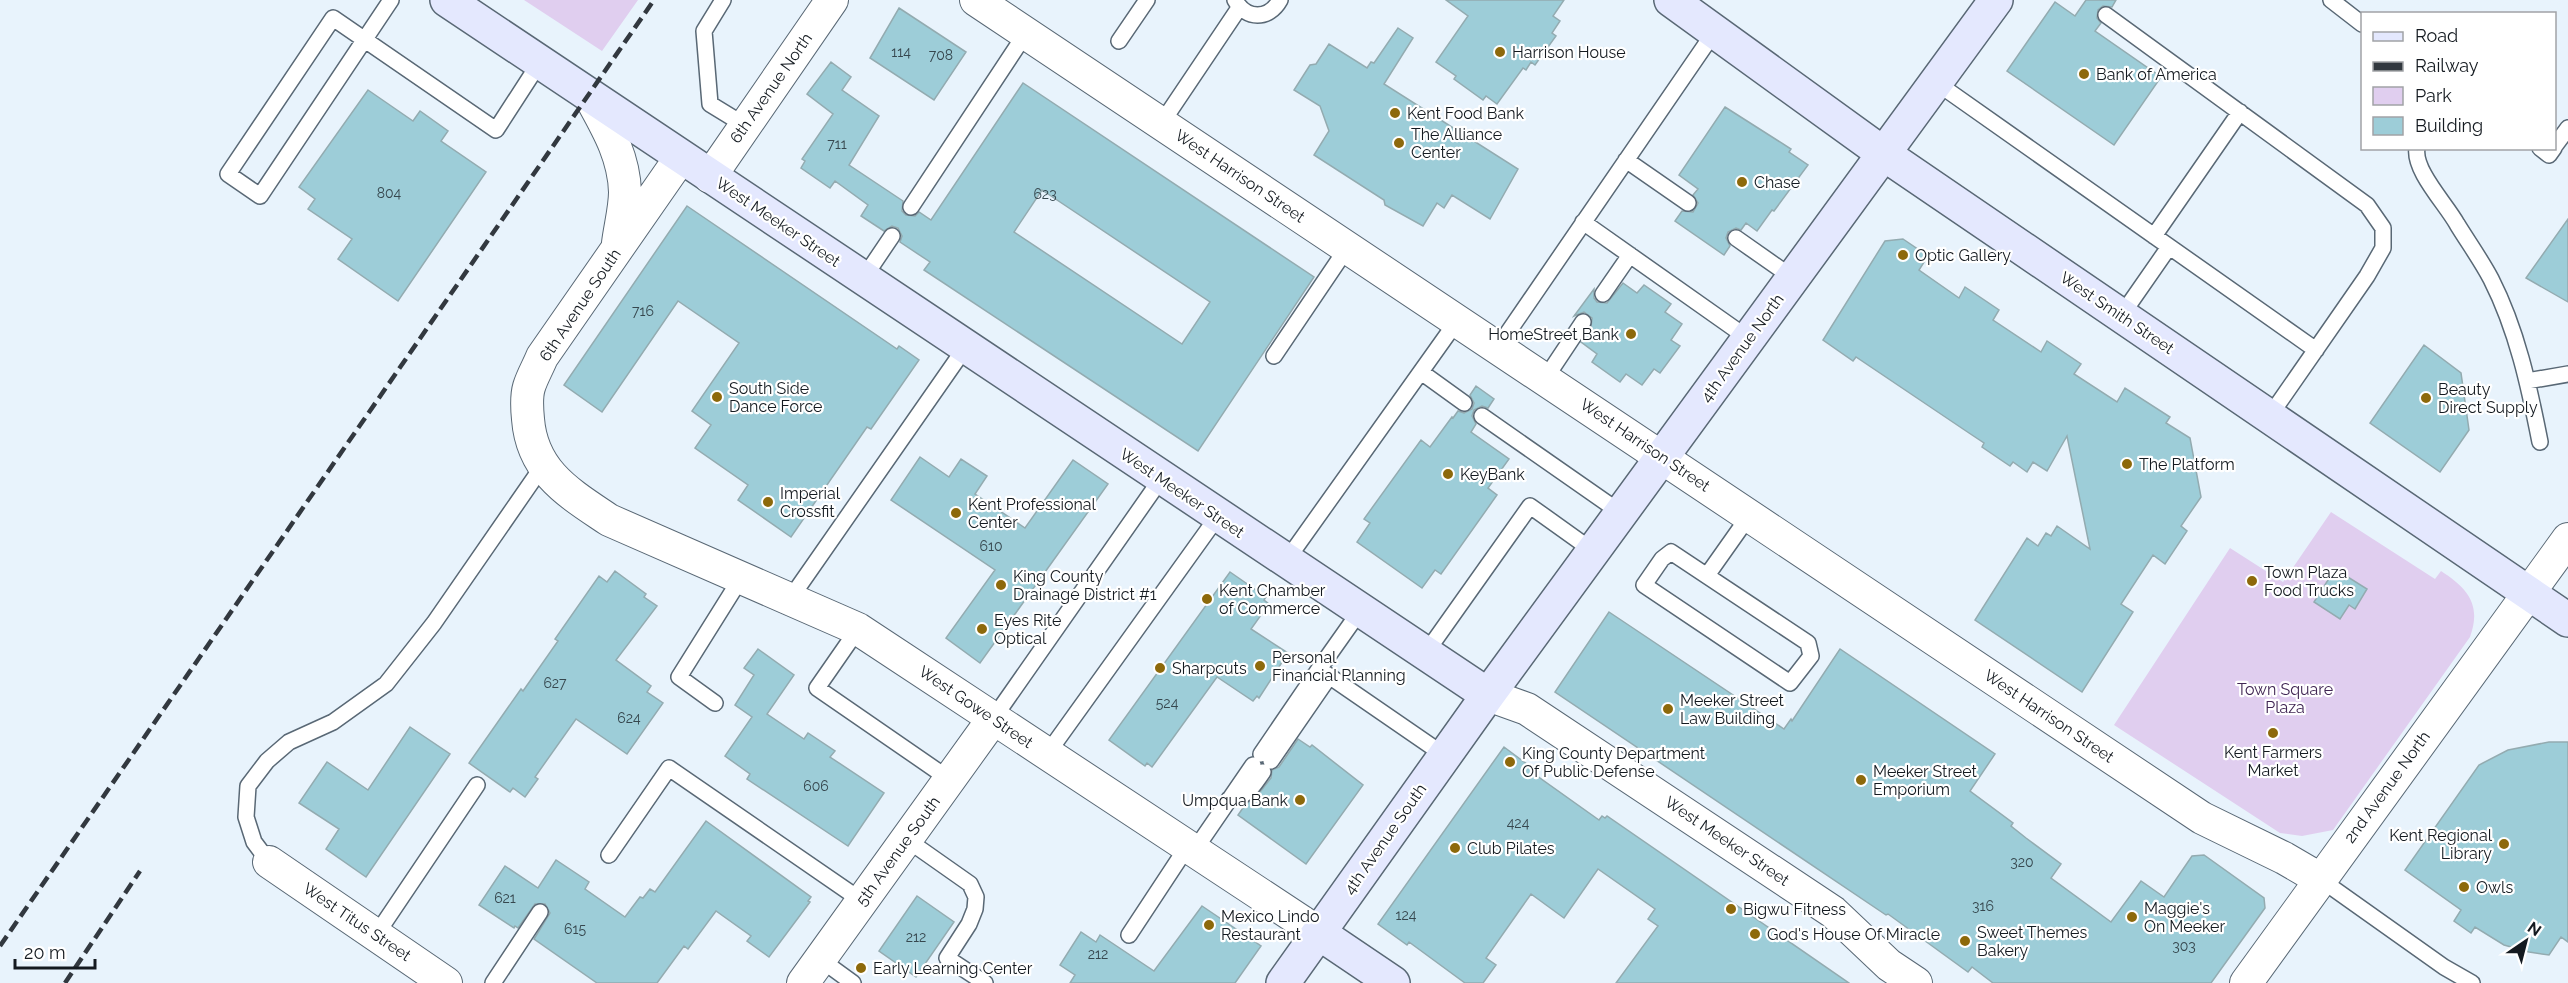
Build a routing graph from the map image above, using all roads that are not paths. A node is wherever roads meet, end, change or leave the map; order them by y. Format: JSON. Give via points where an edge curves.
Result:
{"nodes":[{"id":1,"x":391,"y":0,"type":"edge"},
{"id":2,"x":447,"y":0,"type":"edge"},
{"id":3,"x":723,"y":0,"type":"edge"},
{"id":4,"x":832,"y":0,"type":"edge"},
{"id":5,"x":976,"y":0,"type":"edge"},
{"id":6,"x":1147,"y":0,"type":"edge"},
{"id":7,"x":1280,"y":0,"type":"edge"},
{"id":8,"x":1671,"y":0,"type":"edge"},
{"id":9,"x":1996,"y":0,"type":"edge"},
{"id":10,"x":2331,"y":0,"type":"edge"},
{"id":11,"x":1237,"y":4,"type":"edge"},
{"id":12,"x":2106,"y":15,"type":"dead end"},
{"id":13,"x":2361,"y":23,"type":"edge"},
{"id":14,"x":1715,"y":31,"type":"junction"},
{"id":15,"x":1026,"y":33,"type":"junction"},
{"id":16,"x":364,"y":40,"type":"junction"},
{"id":17,"x":1119,"y":41,"type":"dead end"},
{"id":18,"x":540,"y":62,"type":"junction"},
{"id":19,"x":1937,"y":83,"type":"junction"},
{"id":20,"x":589,"y":95,"type":"junction"},
{"id":21,"x":2240,"y":112,"type":"junction"},
{"id":22,"x":1161,"y":124,"type":"junction"},
{"id":23,"x":746,"y":126,"type":"junction"},
{"id":24,"x":2568,"y":128,"type":"edge"},
{"id":25,"x":2556,"y":145,"type":"edge"},
{"id":26,"x":2417,"y":150,"type":"edge"},
{"id":27,"x":1884,"y":154,"type":"junction"},
{"id":28,"x":681,"y":157,"type":"junction"},
{"id":29,"x":1626,"y":160,"type":"junction"},
{"id":30,"x":710,"y":177,"type":"junction"},
{"id":31,"x":1688,"y":203,"type":"dead end"},
{"id":32,"x":911,"y":207,"type":"dead end"},
{"id":33,"x":1583,"y":222,"type":"junction"},
{"id":34,"x":892,"y":236,"type":"dead end"},
{"id":35,"x":2154,"y":236,"type":"junction"},
{"id":36,"x":1736,"y":238,"type":"dead end"},
{"id":37,"x":2169,"y":247,"type":"junction"},
{"id":38,"x":1347,"y":248,"type":"junction"},
{"id":39,"x":616,"y":250,"type":"junction"},
{"id":40,"x":1629,"y":255,"type":"junction"},
{"id":41,"x":1793,"y":278,"type":"junction"},
{"id":42,"x":863,"y":279,"type":"junction"},
{"id":43,"x":1603,"y":294,"type":"dead end"},
{"id":44,"x":2121,"y":316,"type":"junction"},
{"id":45,"x":1457,"y":321,"type":"junction"},
{"id":46,"x":1583,"y":322,"type":"dead end"},
{"id":47,"x":1749,"y":339,"type":"junction"},
{"id":48,"x":1498,"y":347,"type":"junction"},
{"id":49,"x":965,"y":348,"type":"junction"},
{"id":50,"x":2316,"y":350,"type":"junction"},
{"id":51,"x":1274,"y":356,"type":"dead end"},
{"id":52,"x":1421,"y":372,"type":"junction"},
{"id":53,"x":2568,"y":374,"type":"edge"},
{"id":54,"x":1545,"y":379,"type":"junction"},
{"id":55,"x":2528,"y":381,"type":"junction"},
{"id":56,"x":1464,"y":403,"type":"dead end"},
{"id":57,"x":1482,"y":416,"type":"dead end"},
{"id":58,"x":2269,"y":417,"type":"junction"},
{"id":59,"x":2540,"y":442,"type":"dead end"},
{"id":60,"x":1662,"y":457,"type":"junction"},
{"id":61,"x":542,"y":467,"type":"junction"},
{"id":62,"x":1161,"y":479,"type":"junction"},
{"id":63,"x":1621,"y":513,"type":"junction"},
{"id":64,"x":1218,"y":516,"type":"junction"},
{"id":65,"x":1749,"y":516,"type":"junction"},
{"id":66,"x":2568,"y":539,"type":"edge"},
{"id":67,"x":1593,"y":550,"type":"junction"},
{"id":68,"x":1286,"y":561,"type":"junction"},
{"id":69,"x":1708,"y":574,"type":"junction"},
{"id":70,"x":741,"y":578,"type":"junction"},
{"id":71,"x":2529,"y":593,"type":"junction"},
{"id":72,"x":790,"y":599,"type":"junction"},
{"id":73,"x":1360,"y":611,"type":"junction"},
{"id":74,"x":2568,"y":620,"type":"edge"},
{"id":75,"x":858,"y":629,"type":"junction"},
{"id":76,"x":1425,"y":654,"type":"junction"},
{"id":77,"x":1324,"y":673,"type":"junction"},
{"id":78,"x":1488,"y":695,"type":"junction"},
{"id":79,"x":715,"y":703,"type":"dead end"},
{"id":80,"x":993,"y":719,"type":"junction"},
{"id":81,"x":1047,"y":754,"type":"junction"},
{"id":82,"x":1444,"y":755,"type":"junction"},
{"id":83,"x":949,"y":779,"type":"junction"},
{"id":84,"x":477,"y":785,"type":"dead end"},
{"id":85,"x":906,"y":839,"type":"junction"},
{"id":86,"x":1190,"y":849,"type":"junction"},
{"id":87,"x":609,"y":855,"type":"dead end"},
{"id":88,"x":268,"y":862,"type":"joint"},
{"id":89,"x":2320,"y":879,"type":"junction"},
{"id":90,"x":862,"y":901,"type":"junction"},
{"id":91,"x":540,"y":912,"type":"dead end"},
{"id":92,"x":1319,"y":933,"type":"junction"},
{"id":93,"x":376,"y":935,"type":"junction"},
{"id":94,"x":1129,"y":935,"type":"dead end"},
{"id":95,"x":811,"y":971,"type":"edge"},
{"id":96,"x":446,"y":983,"type":"edge"},
{"id":97,"x":493,"y":983,"type":"edge"},
{"id":98,"x":853,"y":983,"type":"edge"},
{"id":99,"x":985,"y":983,"type":"edge"},
{"id":100,"x":1283,"y":983,"type":"edge"},
{"id":101,"x":1393,"y":983,"type":"edge"},
{"id":102,"x":1916,"y":983,"type":"edge"},
{"id":103,"x":2246,"y":983,"type":"edge"},
{"id":104,"x":2472,"y":983,"type":"edge"}],
"edges":[{"from":1,"to":16,"type":"lane"},
{"from":2,"to":18,"type":"street","name":"West Meeker Street"},
{"from":3,"to":23,"type":"lane","via":[[704,31],[710,104]]},
{"from":4,"to":23,"type":"street","name":"6th Avenue North"},
{"from":5,"to":15,"type":"street","name":"West Harrison Street"},
{"from":6,"to":17,"type":"lane"},
{"from":7,"to":11,"type":"lane","via":[[1270,13],[1262,15],[1254,15]]},
{"from":8,"to":14,"type":"street","name":"West Smith Street"},
{"from":9,"to":19,"type":"street","name":"4th Avenue North"},
{"from":10,"to":13,"type":"lane"},
{"from":11,"to":22,"type":"lane"},
{"from":12,"to":21,"type":"lane"},
{"from":14,"to":27,"type":"street","name":"West Smith Street"},
{"from":14,"to":29,"type":"lane"},
{"from":15,"to":22,"type":"street","name":"West Harrison Street"},
{"from":15,"to":32,"type":"lane"},
{"from":16,"to":16,"type":"lane","via":[[260,196],[228,174],[333,18]]},
{"from":16,"to":18,"type":"lane","via":[[496,130]]},
{"from":18,"to":20,"type":"street","name":"West Meeker Street"},
{"from":19,"to":27,"type":"street","name":"4th Avenue North"},
{"from":19,"to":35,"type":"lane"},
{"from":20,"to":28,"type":"street","name":"West Meeker Street"},
{"from":20,"to":39,"type":"street","via":[[621,162],[625,193]]},
{"from":21,"to":35,"type":"lane"},
{"from":21,"to":50,"type":"lane","via":[[2367,206],[2383,228],[2383,248]]},
{"from":22,"to":38,"type":"street","name":"West Harrison Street"},
{"from":23,"to":30,"type":"street","name":"6th Avenue North"},
{"from":24,"to":25,"type":"lane"},
{"from":26,"to":55,"type":"lane","via":[[2419,167],[2491,280]]},
{"from":27,"to":41,"type":"street","name":"4th Avenue North"},
{"from":27,"to":44,"type":"street","name":"West Smith Street"},
{"from":28,"to":30,"type":"street","name":"West Meeker Street"},
{"from":28,"to":39,"type":"street","name":"6th Avenue South"},
{"from":29,"to":31,"type":"lane"},
{"from":29,"to":33,"type":"lane"},
{"from":30,"to":42,"type":"street","name":"West Meeker Street"},
{"from":33,"to":40,"type":"lane"},
{"from":33,"to":48,"type":"lane"},
{"from":34,"to":42,"type":"lane"},
{"from":35,"to":37,"type":"lane"},
{"from":36,"to":41,"type":"lane"},
{"from":37,"to":44,"type":"lane"},
{"from":37,"to":50,"type":"lane"},
{"from":38,"to":45,"type":"street","name":"West Harrison Street"},
{"from":38,"to":51,"type":"lane"},
{"from":39,"to":61,"type":"street","name":"6th Avenue South","via":[[542,357],[528,389],[528,429]]},
{"from":40,"to":43,"type":"lane"},
{"from":40,"to":47,"type":"lane"},
{"from":41,"to":47,"type":"street","name":"4th Avenue North"},
{"from":42,"to":49,"type":"street","name":"West Meeker Street"},
{"from":44,"to":58,"type":"street","name":"West Smith Street"},
{"from":45,"to":48,"type":"street","name":"West Harrison Street"},
{"from":45,"to":52,"type":"lane"},
{"from":46,"to":54,"type":"lane"},
{"from":47,"to":60,"type":"street","name":"4th Avenue North"},
{"from":48,"to":54,"type":"street","name":"West Harrison Street"},
{"from":49,"to":62,"type":"street","name":"West Meeker Street"},
{"from":49,"to":72,"type":"lane"},
{"from":50,"to":58,"type":"lane"},
{"from":52,"to":56,"type":"lane"},
{"from":52,"to":68,"type":"lane"},
{"from":53,"to":55,"type":"lane"},
{"from":54,"to":60,"type":"street","name":"West Harrison Street"},
{"from":55,"to":59,"type":"lane"},
{"from":57,"to":63,"type":"lane"},
{"from":58,"to":71,"type":"street","name":"West Smith Street"},
{"from":60,"to":63,"type":"street","name":"4th Avenue North"},
{"from":60,"to":65,"type":"street","name":"West Harrison Street"},
{"from":61,"to":70,"type":"street","name":"West Gowe Street","via":[[609,520]]},
{"from":61,"to":88,"type":"lane","via":[[434,623],[386,684],[333,722],[289,742],[267,761],[248,786],[246,817],[254,842]]},
{"from":62,"to":64,"type":"street","name":"West Meeker Street"},
{"from":62,"to":80,"type":"lane"},
{"from":63,"to":67,"type":"street","name":"4th Avenue North"},
{"from":64,"to":68,"type":"street","name":"West Meeker Street"},
{"from":64,"to":81,"type":"lane"},
{"from":65,"to":69,"type":"lane"},
{"from":65,"to":89,"type":"street","name":"West Harrison Street","via":[[2202,818]]},
{"from":66,"to":71,"type":"street","name":"2nd Avenue North"},
{"from":67,"to":76,"type":"lane","via":[[1530,506]]},
{"from":67,"to":78,"type":"street","name":"4th Avenue North"},
{"from":68,"to":73,"type":"street","name":"West Meeker Street"},
{"from":69,"to":69,"type":"lane","via":[[1671,552],[1644,585],[1790,683],[1811,656],[1808,643]]},
{"from":70,"to":72,"type":"street","name":"West Gowe Street"},
{"from":70,"to":79,"type":"lane","via":[[679,677]]},
{"from":71,"to":74,"type":"street","name":"West Smith Street"},
{"from":71,"to":89,"type":"street","name":"2nd Avenue North"},
{"from":72,"to":75,"type":"street","name":"West Gowe Street"},
{"from":73,"to":76,"type":"street","name":"West Meeker Street"},
{"from":73,"to":77,"type":"lane"},
{"from":75,"to":80,"type":"street","name":"West Gowe Street"},
{"from":75,"to":83,"type":"lane","via":[[817,688]]},
{"from":76,"to":78,"type":"street","name":"West Meeker Street"},
{"from":77,"to":82,"type":"lane"},
{"from":77,"to":86,"type":"lane","via":[[1262,763]]},
{"from":78,"to":82,"type":"street","name":"4th Avenue South"},
{"from":78,"to":102,"type":"street","name":"West Meeker Street","via":[[1527,709],[1833,912],[1889,965]]},
{"from":80,"to":81,"type":"street","name":"West Gowe Street"},
{"from":80,"to":83,"type":"street","name":"5th Avenue South"},
{"from":81,"to":86,"type":"street","name":"West Gowe Street"},
{"from":82,"to":92,"type":"street","name":"4th Avenue South"},
{"from":83,"to":85,"type":"street","name":"5th Avenue South"},
{"from":84,"to":93,"type":"lane"},
{"from":85,"to":90,"type":"street","name":"5th Avenue South"},
{"from":85,"to":99,"type":"lane","via":[[970,884],[976,897],[975,909],[947,958]]},
{"from":86,"to":92,"type":"street","name":"West Gowe Street"},
{"from":86,"to":94,"type":"lane"},
{"from":87,"to":90,"type":"lane","via":[[669,768]]},
{"from":88,"to":93,"type":"street","name":"West Titus Street"},
{"from":89,"to":103,"type":"street","name":"2nd Avenue North"},
{"from":89,"to":104,"type":"lane"},
{"from":90,"to":95,"type":"street","name":"5th Avenue South"},
{"from":91,"to":97,"type":"lane"},
{"from":92,"to":100,"type":"street","name":"4th Avenue South"},
{"from":92,"to":101,"type":"street","name":"West Gowe Street"},
{"from":93,"to":96,"type":"street","name":"West Titus Street"},
{"from":95,"to":98,"type":"lane"}]}
